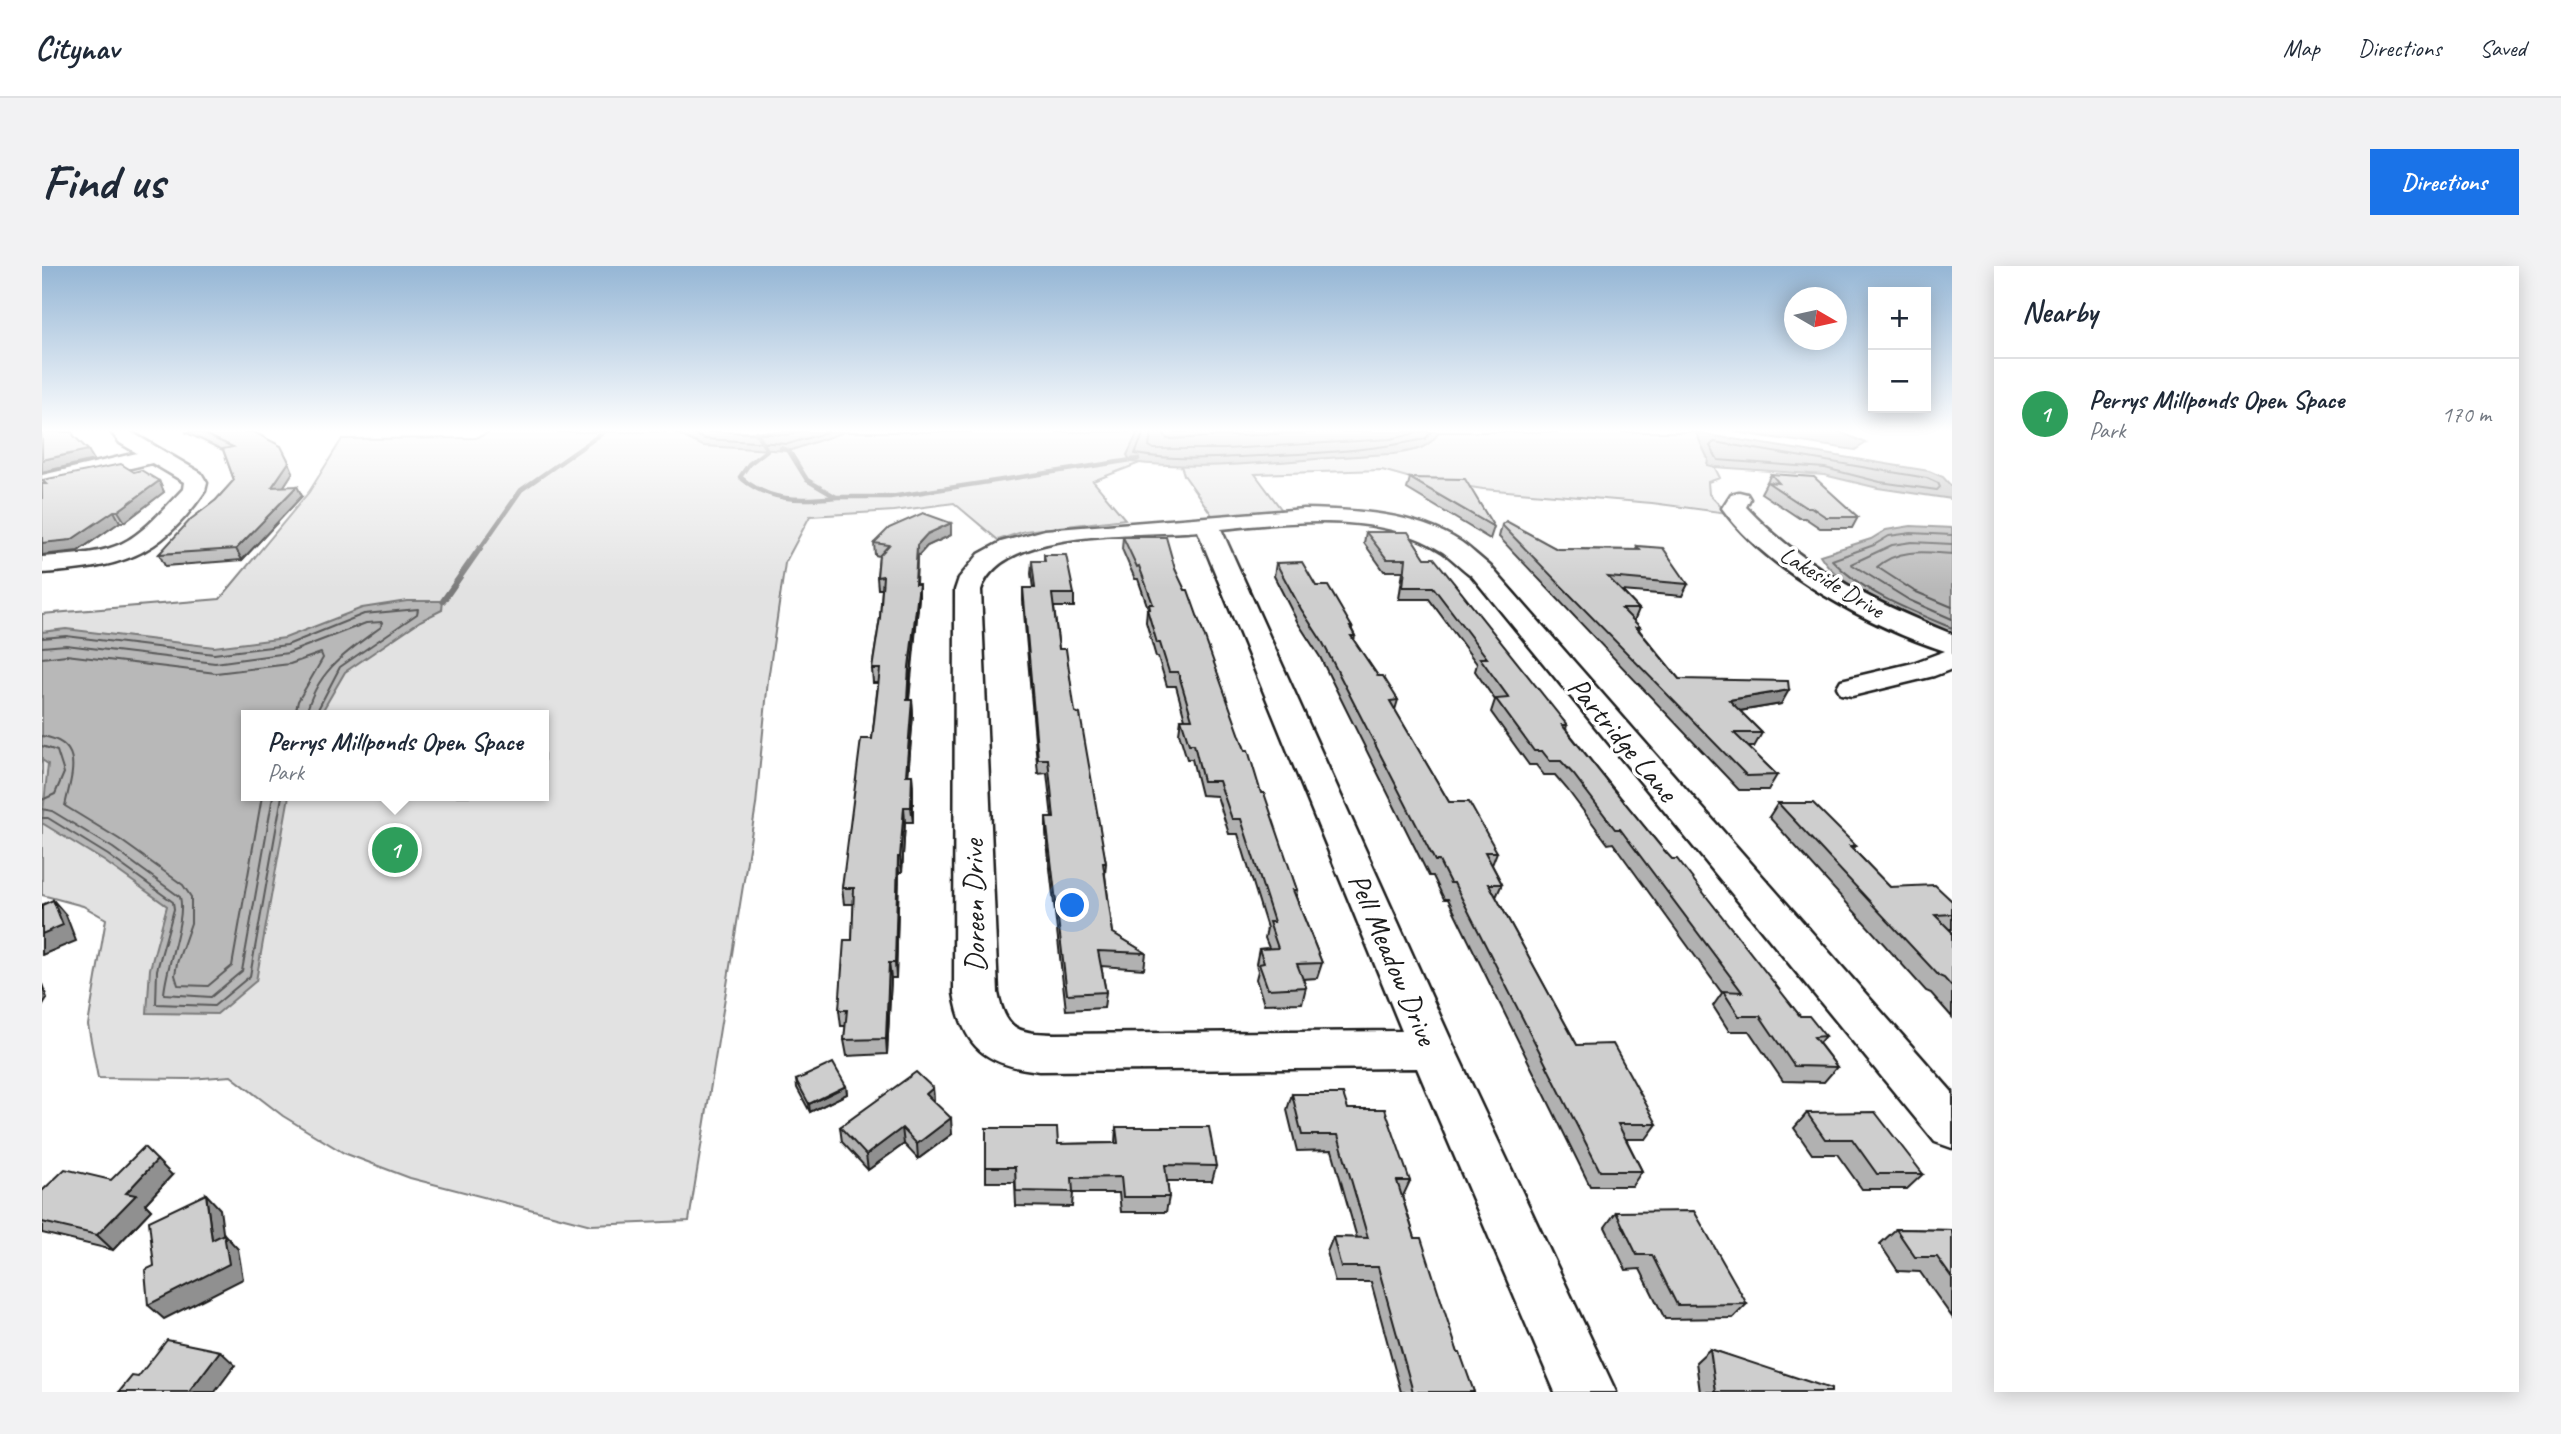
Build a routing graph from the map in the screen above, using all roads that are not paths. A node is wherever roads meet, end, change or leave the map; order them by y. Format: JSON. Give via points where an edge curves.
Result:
{"nodes":[{"id":1,"x":195,"y":485,"type":"edge"},
{"id":2,"x":1739,"y":499,"type":"dead end"},
{"id":3,"x":1206,"y":523,"type":"junction"},
{"id":4,"x":42,"y":565,"type":"edge"},
{"id":5,"x":1952,"y":644,"type":"edge"},
{"id":6,"x":1952,"y":658,"type":"edge"},
{"id":7,"x":1852,"y":687,"type":"dead end"},
{"id":8,"x":1432,"y":1049,"type":"junction"},
{"id":9,"x":1952,"y":1128,"type":"edge"},
{"id":10,"x":1586,"y":1392,"type":"edge"}],
"edges":[{"from":1,"to":4,"type":"street","via":[[147,540],[128,551],[100,560]]},
{"from":2,"to":5,"type":"street","name":"Lakeside Drive","via":[[1734,508],[1752,531],[1816,578],[1864,606]]},
{"from":3,"to":8,"type":"street","name":"Pell Meadow Drive"},
{"from":3,"to":8,"type":"street","name":"Doreen Drive","via":[[1045,537],[1000,552],[971,576],[976,993],[983,1026],[1001,1045],[1035,1053]]},
{"from":3,"to":9,"type":"street","name":"Partridge Lane","via":[[1349,517],[1415,530],[1460,551]]},
{"from":6,"to":7,"type":"street"},
{"from":8,"to":10,"type":"street","name":"Pell Meadow Drive"}]}
